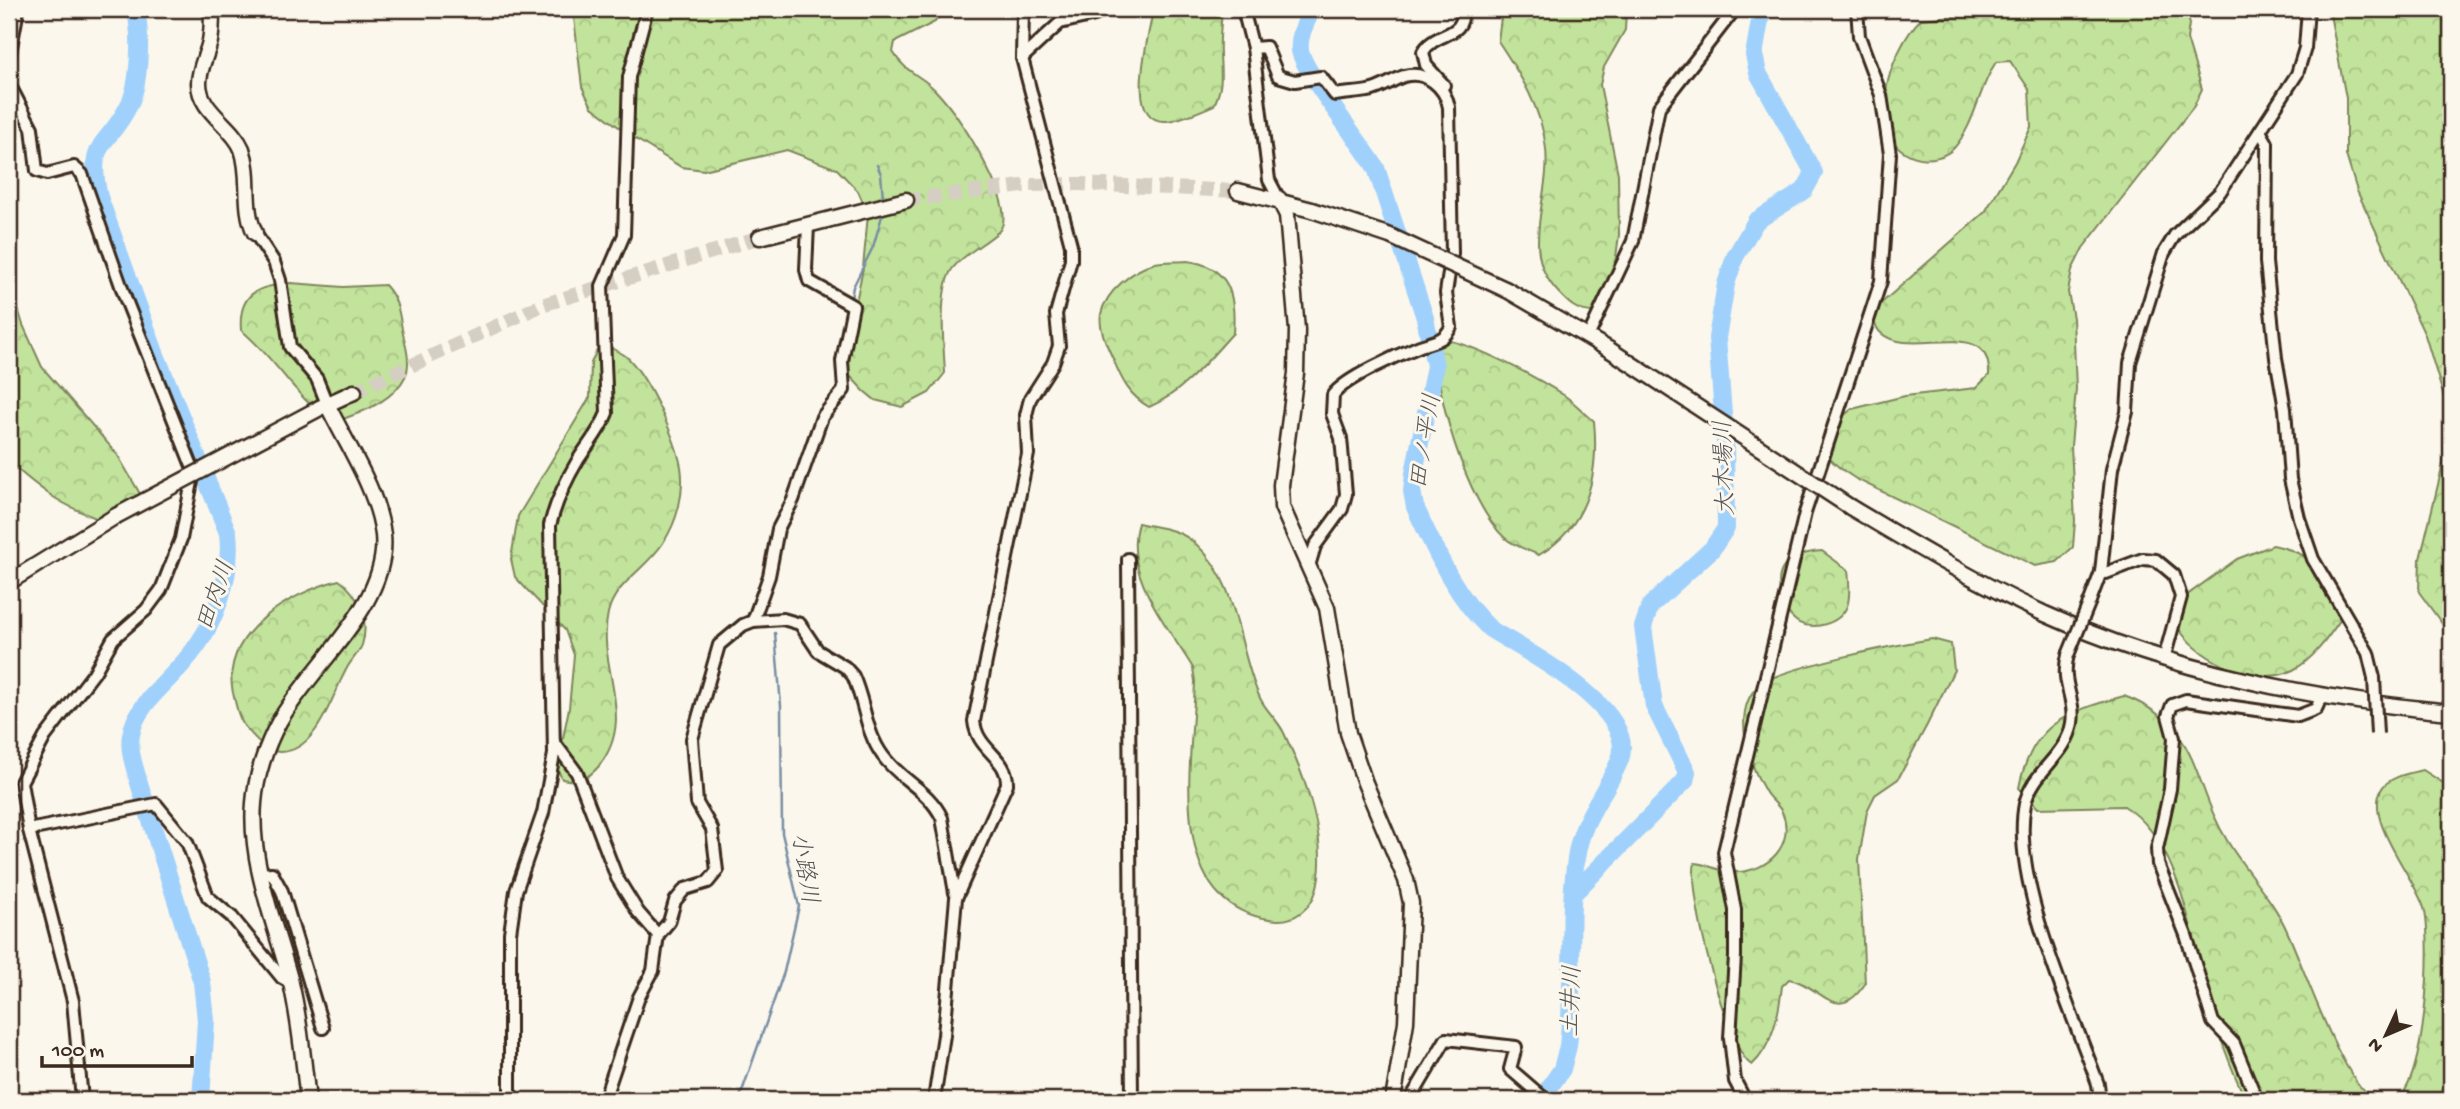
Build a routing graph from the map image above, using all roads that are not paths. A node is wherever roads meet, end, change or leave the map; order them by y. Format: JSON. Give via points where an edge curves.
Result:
{"nodes":[{"id":1,"x":18,"y":9,"type":"edge"},
{"id":2,"x":212,"y":9,"type":"edge"},
{"id":3,"x":647,"y":9,"type":"edge"},
{"id":4,"x":1023,"y":9,"type":"edge"},
{"id":5,"x":1105,"y":9,"type":"edge"},
{"id":6,"x":1243,"y":9,"type":"edge"},
{"id":7,"x":1462,"y":9,"type":"edge"},
{"id":8,"x":1735,"y":9,"type":"edge"},
{"id":9,"x":1857,"y":9,"type":"edge"},
{"id":10,"x":2308,"y":9,"type":"edge"},
{"id":11,"x":1253,"y":48,"type":"junction"},
{"id":12,"x":9,"y":58,"type":"edge"},
{"id":13,"x":1022,"y":58,"type":"junction"},
{"id":14,"x":9,"y":84,"type":"edge"},
{"id":15,"x":1446,"y":94,"type":"junction"},
{"id":16,"x":2260,"y":131,"type":"junction"},
{"id":17,"x":1238,"y":191,"type":"tunnel mouth"},
{"id":18,"x":1279,"y":199,"type":"junction"},
{"id":19,"x":906,"y":200,"type":"tunnel mouth"},
{"id":20,"x":808,"y":225,"type":"junction"},
{"id":21,"x":255,"y":233,"type":"joint"},
{"id":22,"x":760,"y":237,"type":"tunnel mouth"},
{"id":23,"x":1588,"y":337,"type":"junction"},
{"id":24,"x":354,"y":392,"type":"tunnel mouth"},
{"id":25,"x":322,"y":406,"type":"junction"},
{"id":26,"x":1128,"y":559,"type":"dead end"},
{"id":27,"x":1309,"y":566,"type":"junction"},
{"id":28,"x":2101,"y":572,"type":"junction"},
{"id":29,"x":9,"y":582,"type":"edge"},
{"id":30,"x":753,"y":621,"type":"junction"},
{"id":31,"x":2164,"y":659,"type":"junction"},
{"id":32,"x":2322,"y":698,"type":"junction"},
{"id":33,"x":2451,"y":712,"type":"edge"},
{"id":34,"x":2377,"y":734,"type":"dead end"},
{"id":35,"x":554,"y":741,"type":"junction"},
{"id":36,"x":29,"y":830,"type":"junction"},
{"id":37,"x":261,"y":874,"type":"junction"},
{"id":38,"x":956,"y":898,"type":"junction"},
{"id":39,"x":658,"y":935,"type":"junction"},
{"id":40,"x":291,"y":983,"type":"junction"},
{"id":41,"x":323,"y":1028,"type":"dead end"},
{"id":42,"x":1543,"y":1097,"type":"edge"},
{"id":43,"x":82,"y":1100,"type":"edge"},
{"id":44,"x":308,"y":1100,"type":"edge"},
{"id":45,"x":510,"y":1100,"type":"edge"},
{"id":46,"x":604,"y":1100,"type":"edge"},
{"id":47,"x":934,"y":1100,"type":"edge"},
{"id":48,"x":1132,"y":1100,"type":"edge"},
{"id":49,"x":1393,"y":1100,"type":"edge"},
{"id":50,"x":1410,"y":1100,"type":"edge"},
{"id":51,"x":1745,"y":1100,"type":"edge"},
{"id":52,"x":2100,"y":1100,"type":"edge"},
{"id":53,"x":2257,"y":1100,"type":"edge"}],
"edges":[{"from":1,"to":12,"type":"street"},
{"from":2,"to":21,"type":"street","via":[[199,84],[210,110],[242,150],[246,204]]},
{"from":3,"to":35,"type":"street","via":[[629,77],[624,236],[602,286],[607,413],[556,504],[550,525]]},
{"from":4,"to":13,"type":"street"},
{"from":5,"to":13,"type":"street","via":[[1060,23]]},
{"from":6,"to":11,"type":"street"},
{"from":7,"to":15,"type":"street","via":[[1462,26],[1457,32],[1435,39],[1423,52],[1426,65]]},
{"from":8,"to":23,"type":"street","via":[[1659,107],[1633,240]]},
{"from":9,"to":51,"type":"street","via":[[1859,36],[1881,95],[1890,154],[1881,281],[1805,513],[1724,852],[1735,910],[1730,1038],[1735,1081]]},
{"from":10,"to":16,"type":"street","via":[[2308,30],[2297,74]]},
{"from":11,"to":15,"type":"street","via":[[1266,47],[1278,76],[1295,81],[1315,78],[1335,95],[1368,91],[1410,75],[1430,80]]},
{"from":11,"to":18,"type":"street","via":[[1269,180]]},
{"from":13,"to":38,"type":"street","via":[[1065,220],[1071,260],[1056,314],[1059,346],[1026,415],[1028,454],[974,721],[980,742],[1003,765],[1007,784]]},
{"from":14,"to":36,"type":"street","via":[[32,128],[37,171],[47,174],[74,167],[82,174],[194,471],[181,539],[161,590],[113,639],[26,769],[21,797]]},
{"from":15,"to":27,"type":"street","via":[[1452,253],[1446,293],[1451,327],[1444,338],[1346,383],[1333,395],[1346,494],[1342,509],[1315,546]]},
{"from":16,"to":28,"type":"street","via":[[2220,192],[2175,235],[2164,253],[2130,363],[2127,412],[2112,469]]},
{"from":16,"to":34,"type":"street","bridge":true,"via":[[2267,143],[2266,262],[2290,479],[2313,558],[2368,653]]},
{"from":17,"to":18,"type":"street"},
{"from":18,"to":23,"type":"street","bridge":true,"via":[[1390,236],[1507,290]]},
{"from":18,"to":27,"type":"street","via":[[1287,215],[1297,330],[1282,507]]},
{"from":19,"to":20,"type":"street"},
{"from":20,"to":22,"type":"street"},
{"from":20,"to":30,"type":"street","via":[[809,281],[853,306],[842,361],[844,390],[822,416],[778,529],[769,576]]},
{"from":21,"to":25,"type":"street","via":[[274,261],[280,280],[290,347],[317,379]]},
{"from":23,"to":31,"type":"street","bridge":true,"via":[[1850,507],[1992,588],[2047,615]]},
{"from":24,"to":25,"type":"street"},
{"from":25,"to":29,"type":"street","bridge":true,"via":[[116,516]]},
{"from":25,"to":37,"type":"street","via":[[378,514],[382,559],[364,605],[279,723],[265,756],[254,804]]},
{"from":26,"to":48,"type":"street"},
{"from":27,"to":49,"type":"street","via":[[1326,608],[1348,733],[1411,903],[1406,1022]]},
{"from":28,"to":31,"type":"street","via":[[2143,559],[2156,560],[2174,575],[2181,597]]},
{"from":28,"to":52,"type":"street","bridge":true,"via":[[2068,655],[2065,682],[2072,723],[2060,751],[2031,788],[2022,831],[2039,920]]},
{"from":30,"to":38,"type":"street","via":[[783,619],[800,624],[818,652],[852,676],[881,754],[937,807]]},
{"from":30,"to":39,"type":"street","via":[[716,651],[693,729],[697,803],[712,829],[717,871],[708,882],[680,894],[669,922]]},
{"from":31,"to":32,"type":"street"},
{"from":32,"to":33,"type":"street"},
{"from":32,"to":53,"type":"street","via":[[2316,709],[2298,716],[2186,701],[2172,705],[2168,716],[2174,738],[2158,864],[2213,1022],[2234,1044]]},
{"from":35,"to":39,"type":"street","via":[[577,773],[617,878]]},
{"from":35,"to":45,"type":"street","via":[[551,779],[516,891],[510,933]]},
{"from":36,"to":40,"type":"street","via":[[155,804],[187,842],[208,897]]},
{"from":36,"to":43,"type":"street","via":[[73,1001]]},
{"from":37,"to":40,"type":"street"},
{"from":37,"to":41,"type":"street","via":[[272,873],[282,891]]},
{"from":38,"to":47,"type":"street"},
{"from":39,"to":46,"type":"street","via":[[653,971],[639,997]]},
{"from":40,"to":44,"type":"street"},
{"from":42,"to":50,"type":"street","via":[[1510,1069],[1516,1046],[1446,1039]]}]}
